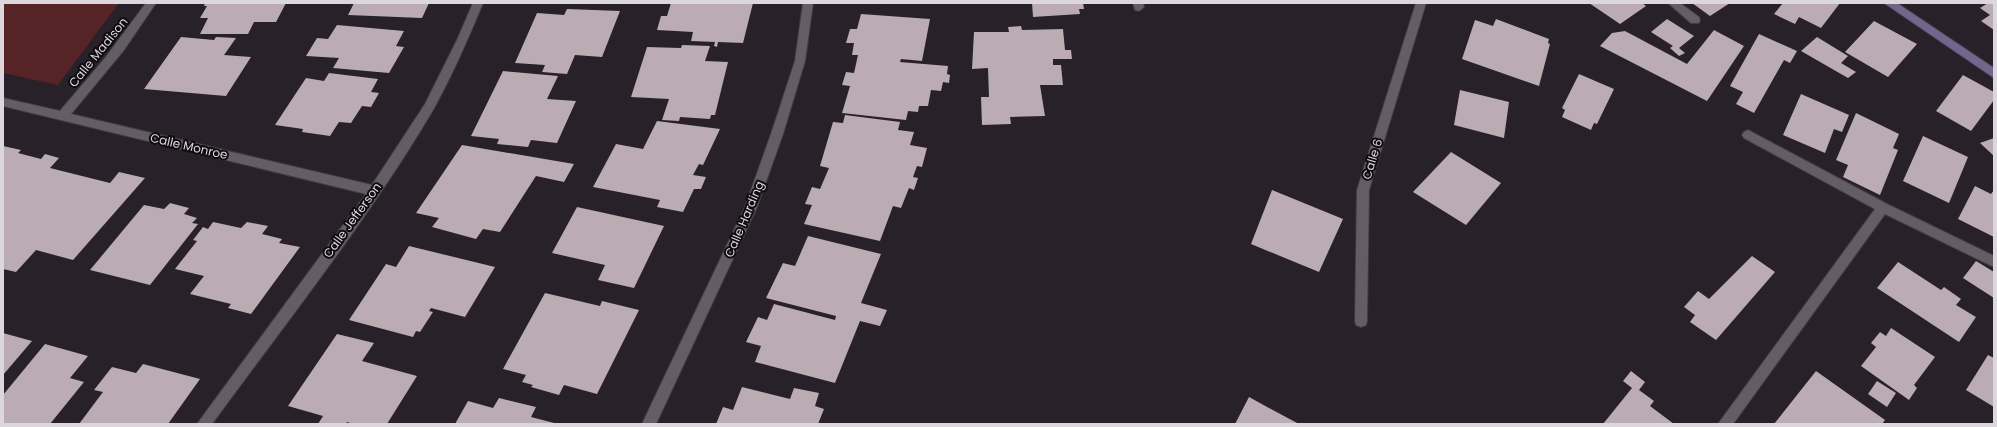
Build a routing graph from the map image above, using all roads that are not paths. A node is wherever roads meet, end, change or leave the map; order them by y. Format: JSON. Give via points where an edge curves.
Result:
{"nodes":[{"id":1,"x":151,"y":3,"type":"edge"},
{"id":2,"x":478,"y":3,"type":"edge"},
{"id":3,"x":808,"y":3,"type":"edge"},
{"id":4,"x":1421,"y":3,"type":"edge"},
{"id":5,"x":1673,"y":3,"type":"edge"},
{"id":6,"x":1889,"y":3,"type":"edge"},
{"id":7,"x":1695,"y":20,"type":"dead end"},
{"id":8,"x":1994,"y":74,"type":"edge"},
{"id":9,"x":3,"y":102,"type":"edge"},
{"id":10,"x":62,"y":116,"type":"junction"},
{"id":11,"x":1748,"y":135,"type":"dead end"},
{"id":12,"x":375,"y":191,"type":"junction"},
{"id":13,"x":1883,"y":207,"type":"junction"},
{"id":14,"x":1994,"y":262,"type":"edge"},
{"id":15,"x":1361,"y":321,"type":"dead end"},
{"id":16,"x":204,"y":424,"type":"edge"},
{"id":17,"x":649,"y":424,"type":"edge"},
{"id":18,"x":1725,"y":424,"type":"edge"}],
"edges":[{"from":1,"to":10,"type":"street","name":"Calle Madison","via":[[102,70]]},
{"from":2,"to":12,"type":"street","name":"Calle Jefferson","via":[[429,106]]},
{"from":3,"to":17,"type":"street","name":"Calle Harding","via":[[800,61],[750,207]]},
{"from":4,"to":15,"type":"street","name":"Calle 6","via":[[1362,190]]},
{"from":5,"to":7,"type":"street"},
{"from":6,"to":8,"type":"street"},
{"from":9,"to":10,"type":"street","name":"Calle Monroe"},
{"from":10,"to":12,"type":"street","name":"Calle Monroe"},
{"from":11,"to":13,"type":"street"},
{"from":12,"to":16,"type":"street","name":"Calle Jefferson"},
{"from":13,"to":14,"type":"street"},
{"from":13,"to":18,"type":"street"}]}
